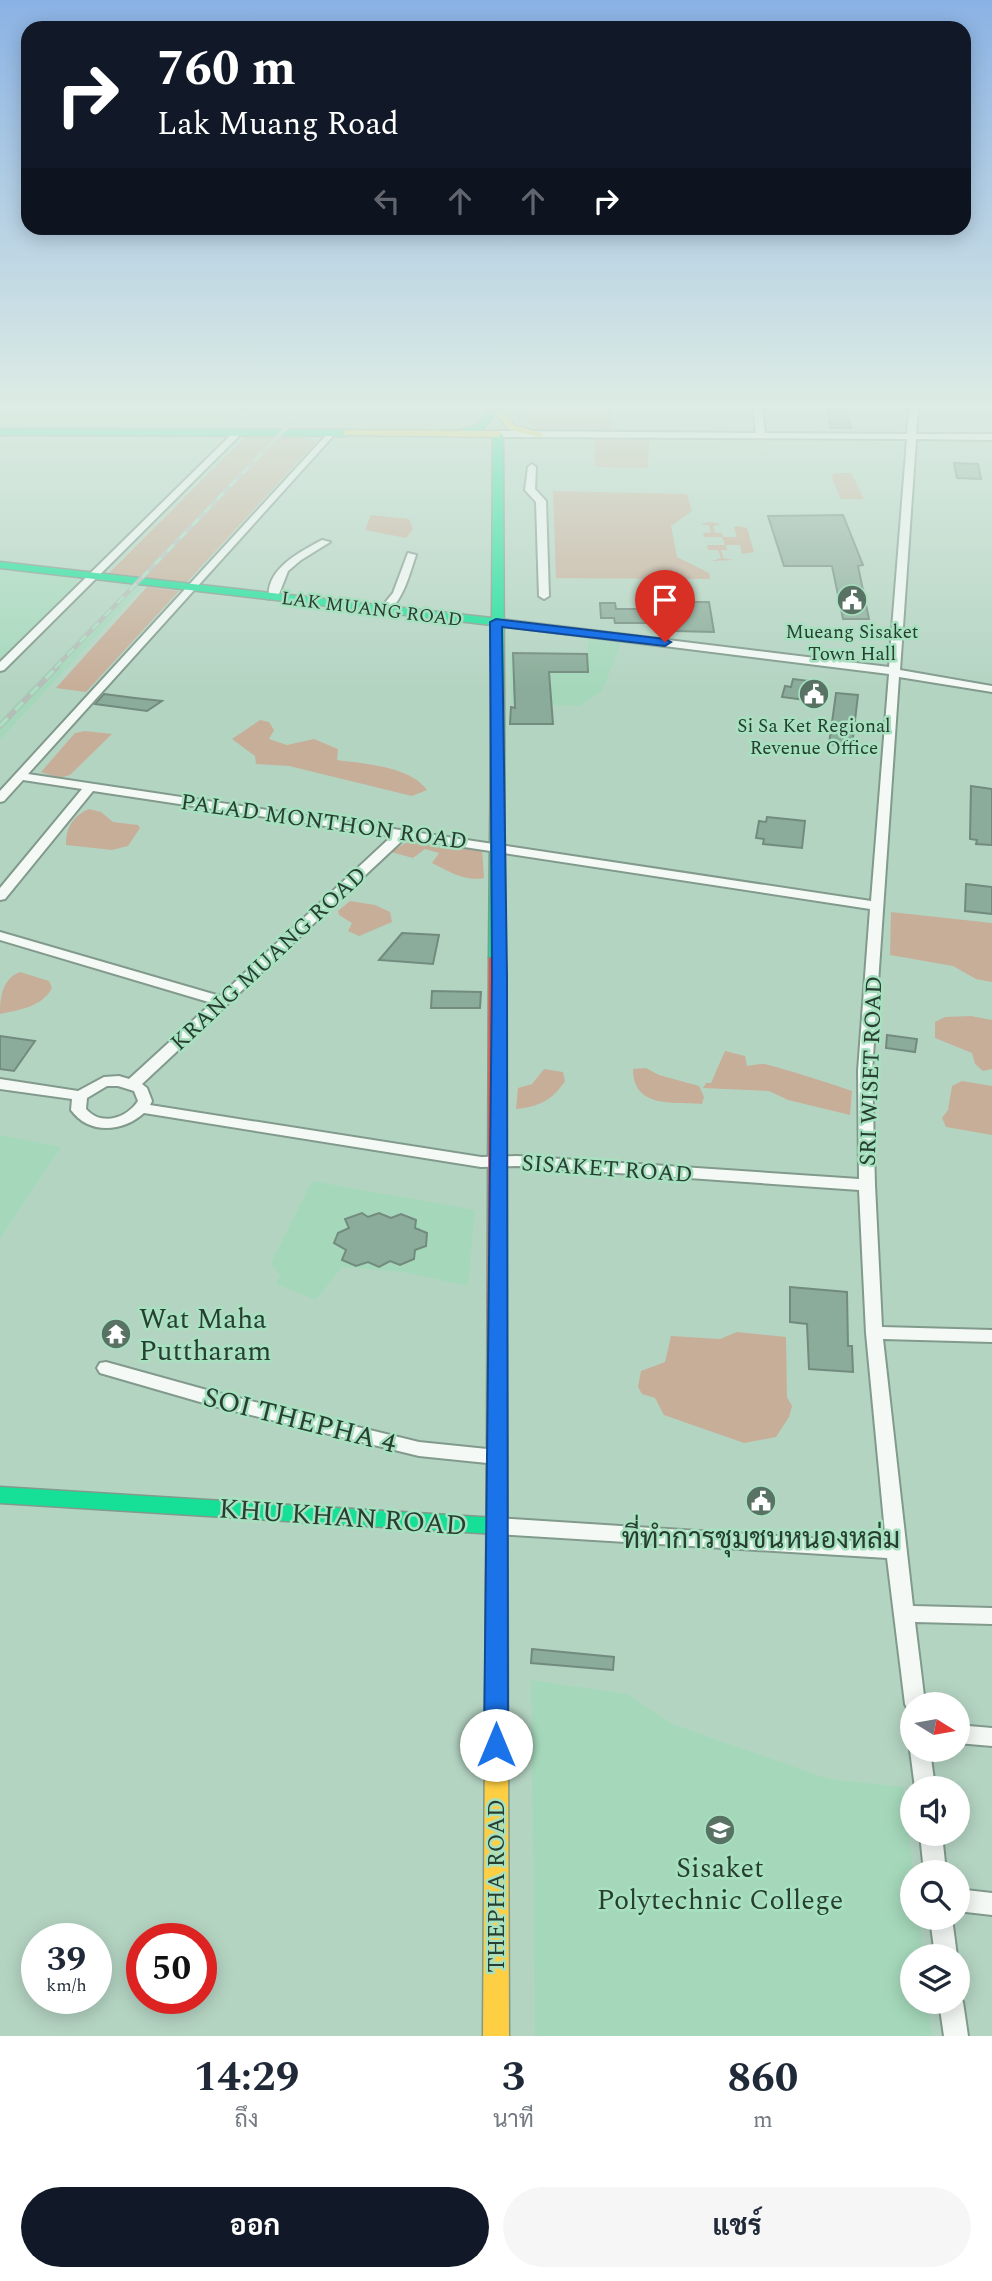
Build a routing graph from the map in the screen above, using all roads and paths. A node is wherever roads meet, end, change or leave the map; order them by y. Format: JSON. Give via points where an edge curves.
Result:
{"nodes":[{"id":1,"x":172,"y":498,"type":"edge"},
{"id":2,"x":272,"y":498,"type":"edge"},
{"id":3,"x":497,"y":498,"type":"edge"},
{"id":4,"x":538,"y":498,"type":"edge"},
{"id":5,"x":907,"y":498,"type":"edge"},
{"id":6,"x":325,"y":542,"type":"dead end"},
{"id":7,"x":411,"y":555,"type":"dead end"},
{"id":8,"x":0,"y":565,"type":"edge"},
{"id":9,"x":93,"y":576,"type":"junction"},
{"id":10,"x":191,"y":587,"type":"junction"},
{"id":11,"x":544,"y":596,"type":"dead end"},
{"id":12,"x":273,"y":597,"type":"junction"},
{"id":13,"x":384,"y":610,"type":"junction"},
{"id":14,"x":496,"y":622,"type":"junction"},
{"id":15,"x":0,"y":668,"type":"edge"},
{"id":16,"x":894,"y":672,"type":"junction"},
{"id":17,"x":992,"y":689,"type":"edge"},
{"id":18,"x":20,"y":776,"type":"junction"},
{"id":19,"x":90,"y":787,"type":"junction"},
{"id":20,"x":0,"y":798,"type":"edge"},
{"id":21,"x":403,"y":833,"type":"junction"},
{"id":22,"x":498,"y":847,"type":"junction"},
{"id":23,"x":0,"y":895,"type":"edge"},
{"id":24,"x":877,"y":906,"type":"junction"},
{"id":25,"x":0,"y":936,"type":"edge"},
{"id":26,"x":222,"y":1001,"type":"junction"},
{"id":27,"x":0,"y":1084,"type":"edge"},
{"id":28,"x":133,"y":1084,"type":"junction"},
{"id":29,"x":80,"y":1096,"type":"junction"},
{"id":30,"x":142,"y":1108,"type":"junction"},
{"id":31,"x":497,"y":1161,"type":"junction"},
{"id":32,"x":867,"y":1185,"type":"junction"},
{"id":33,"x":874,"y":1333,"type":"junction"},
{"id":34,"x":992,"y":1336,"type":"edge"},
{"id":35,"x":106,"y":1368,"type":"dead end"},
{"id":36,"x":497,"y":1457,"type":"junction"},
{"id":37,"x":0,"y":1495,"type":"edge"},
{"id":38,"x":496,"y":1526,"type":"junction"},
{"id":39,"x":896,"y":1550,"type":"junction"},
{"id":40,"x":904,"y":1614,"type":"junction"},
{"id":41,"x":992,"y":1616,"type":"edge"},
{"id":42,"x":914,"y":1692,"type":"edge"},
{"id":43,"x":970,"y":1735,"type":"edge"},
{"id":44,"x":992,"y":1737,"type":"edge"},
{"id":45,"x":970,"y":1901,"type":"edge"},
{"id":46,"x":992,"y":1904,"type":"edge"},
{"id":47,"x":953,"y":2014,"type":"edge"},
{"id":48,"x":496,"y":2036,"type":"edge"},
{"id":49,"x":956,"y":2036,"type":"edge"}],
"edges":[{"from":1,"to":9,"type":"street"},
{"from":2,"to":10,"type":"street"},
{"from":3,"to":14,"type":"main road","name":"THEPHA ROAD"},
{"from":4,"to":11,"type":"street"},
{"from":5,"to":16,"type":"street","name":"SRI WISET ROAD"},
{"from":6,"to":12,"type":"street","via":[[278,575]]},
{"from":7,"to":13,"type":"street","via":[[397,592]]},
{"from":8,"to":9,"type":"main road","name":"LAK MUANG ROAD"},
{"from":9,"to":10,"type":"main road","name":"LAK MUANG ROAD"},
{"from":9,"to":15,"type":"street"},
{"from":10,"to":12,"type":"main road","name":"LAK MUANG ROAD"},
{"from":10,"to":18,"type":"street"},
{"from":12,"to":13,"type":"main road","name":"LAK MUANG ROAD"},
{"from":13,"to":14,"type":"main road","name":"LAK MUANG ROAD"},
{"from":14,"to":16,"type":"street","name":"LAK MUANG ROAD"},
{"from":14,"to":22,"type":"main road","name":"THEPHA ROAD"},
{"from":16,"to":17,"type":"street","name":"LAK MUANG ROAD"},
{"from":16,"to":24,"type":"street","name":"SRI WISET ROAD"},
{"from":18,"to":19,"type":"street","name":"PALAD MONTHON ROAD"},
{"from":18,"to":20,"type":"street"},
{"from":19,"to":21,"type":"street","name":"PALAD MONTHON ROAD"},
{"from":19,"to":23,"type":"street"},
{"from":21,"to":22,"type":"street","name":"PALAD MONTHON ROAD"},
{"from":21,"to":26,"type":"street","name":"KRANG MUANG ROAD"},
{"from":22,"to":24,"type":"street","name":"PALAD MONTHON ROAD"},
{"from":22,"to":31,"type":"main road","name":"THEPHA ROAD"},
{"from":24,"to":32,"type":"street","name":"SRI WISET ROAD","via":[[865,1071]]},
{"from":25,"to":26,"type":"street"},
{"from":26,"to":28,"type":"street","name":"KRANG MUANG ROAD"},
{"from":27,"to":29,"type":"street"},
{"from":28,"to":29,"type":"street","via":[[104,1082]]},
{"from":28,"to":30,"type":"street","via":[[144,1094]]},
{"from":29,"to":30,"type":"street","via":[[82,1116],[103,1124],[132,1116]]},
{"from":30,"to":31,"type":"street","name":"SISAKET ROAD"},
{"from":31,"to":32,"type":"street","name":"SISAKET ROAD"},
{"from":31,"to":36,"type":"main road","name":"THEPHA ROAD"},
{"from":32,"to":33,"type":"street","name":"SRI WISET ROAD"},
{"from":33,"to":34,"type":"street"},
{"from":33,"to":39,"type":"street","name":"SRI WISET ROAD"},
{"from":35,"to":36,"type":"street","name":"SOI THEPHA 4","via":[[419,1449]]},
{"from":36,"to":38,"type":"main road","name":"THEPHA ROAD"},
{"from":37,"to":38,"type":"main road","name":"KHU KHAN ROAD"},
{"from":38,"to":39,"type":"street","name":"KHU KHAN ROAD"},
{"from":38,"to":48,"type":"main road","name":"THEPHA ROAD"},
{"from":39,"to":40,"type":"street","name":"SRI WISET ROAD"},
{"from":40,"to":41,"type":"street"},
{"from":40,"to":42,"type":"street","name":"SRI WISET ROAD"},
{"from":43,"to":44,"type":"street"},
{"from":45,"to":46,"type":"street"},
{"from":47,"to":49,"type":"street"}]}
